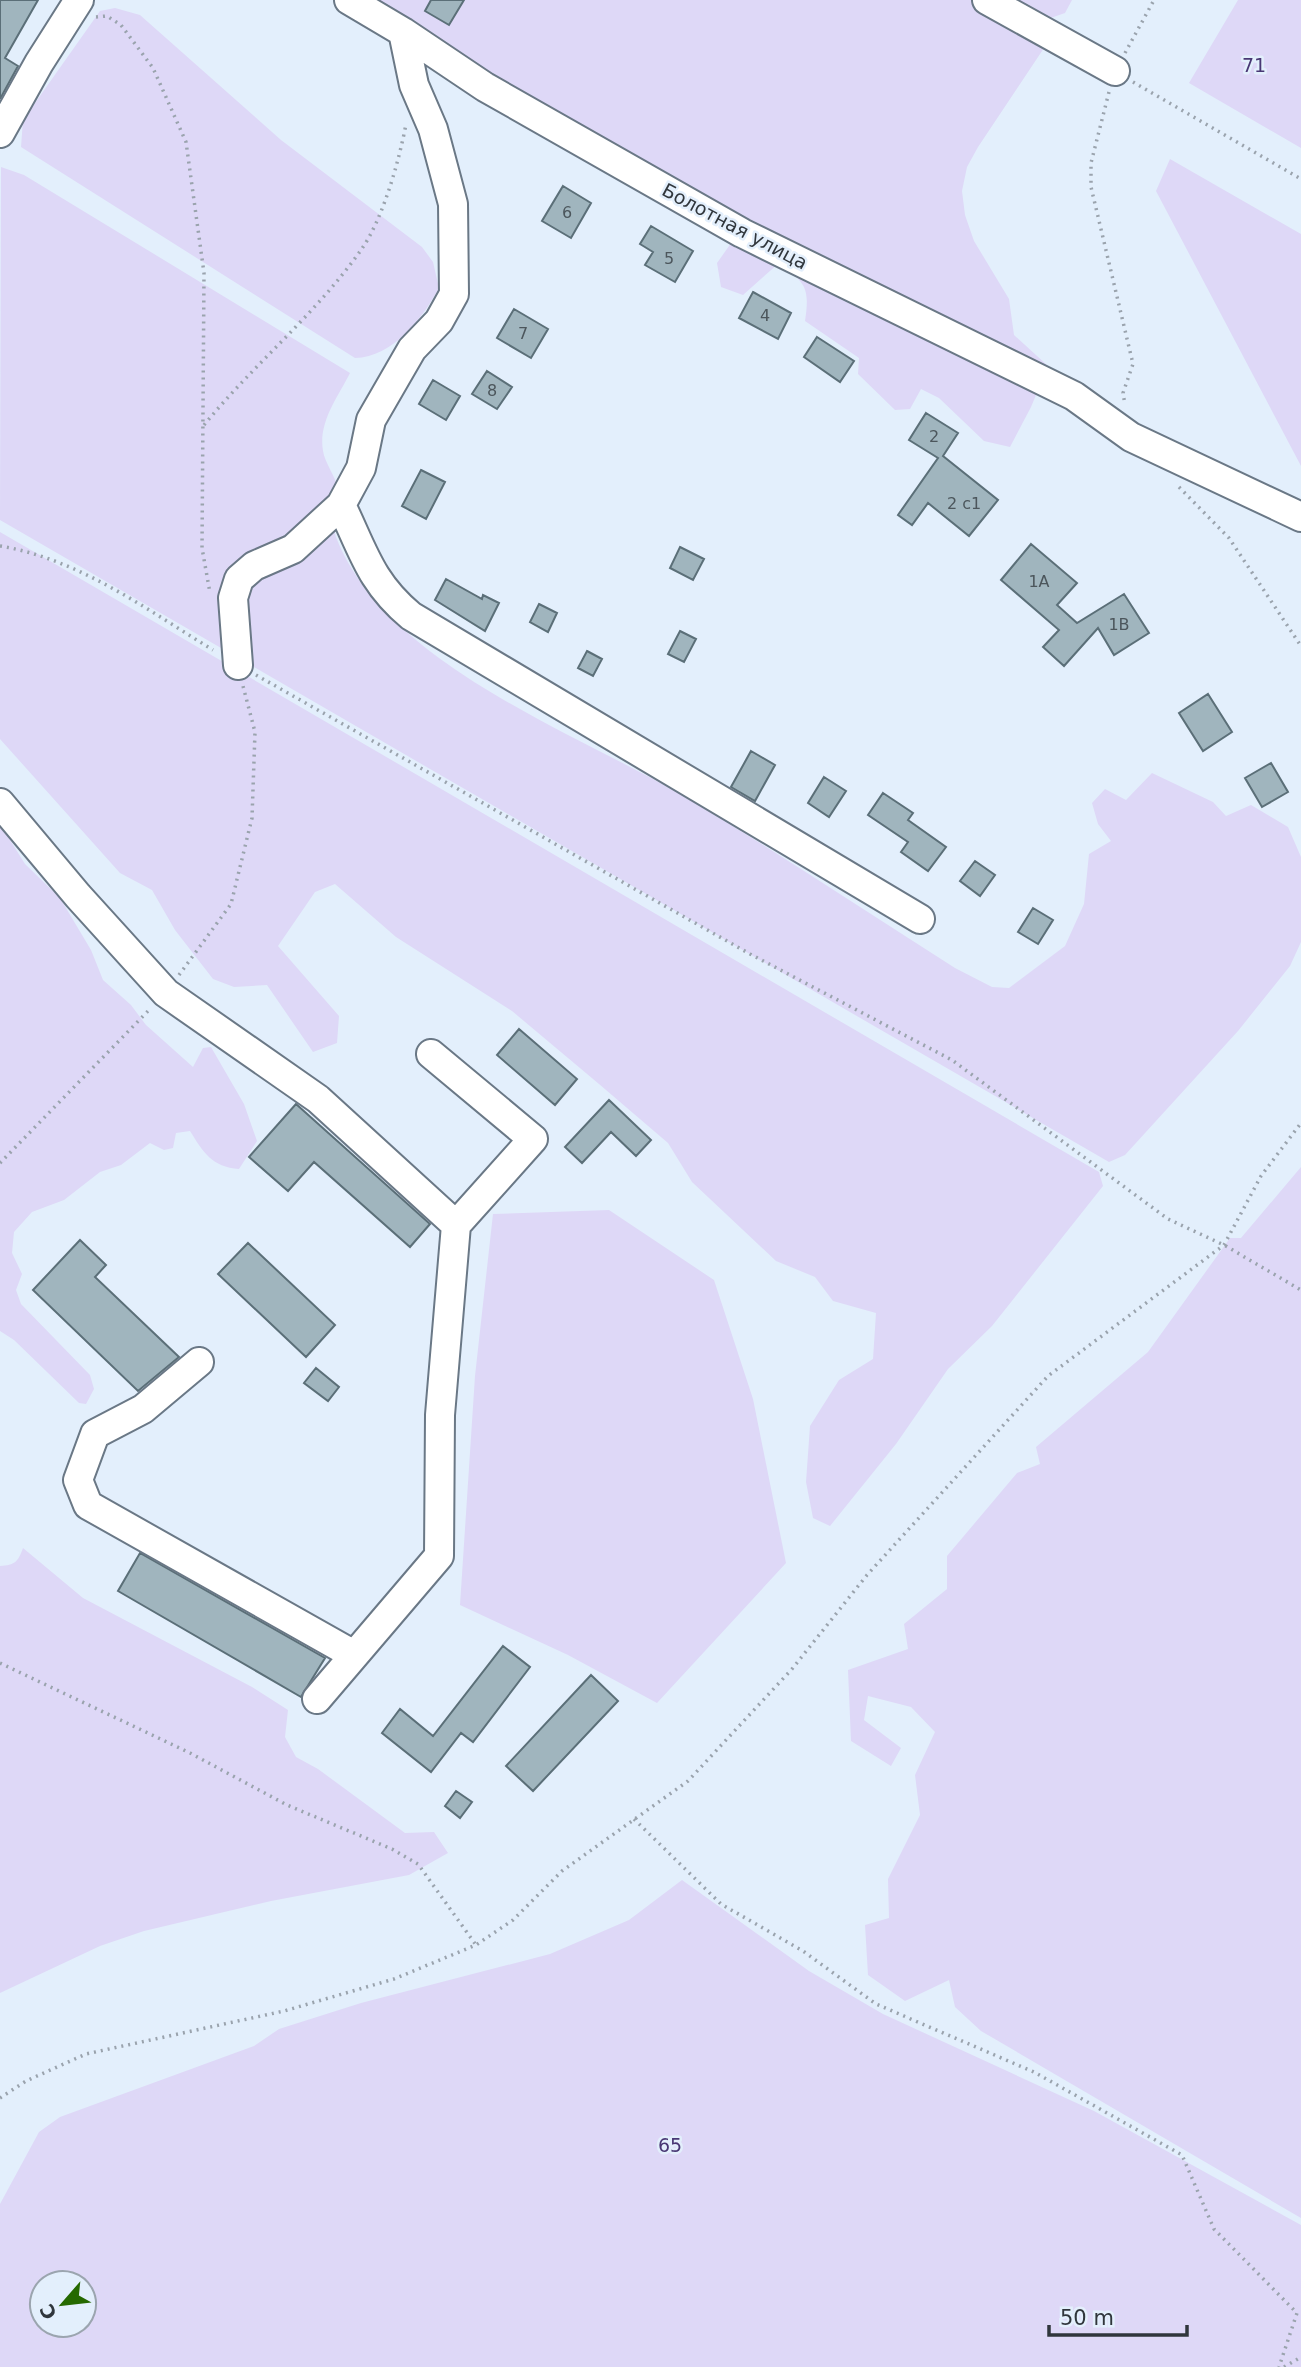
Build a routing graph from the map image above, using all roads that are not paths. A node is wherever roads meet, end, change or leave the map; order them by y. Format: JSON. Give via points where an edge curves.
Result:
{"nodes":[{"id":1,"x":349,"y":0,"type":"edge"},
{"id":2,"x":987,"y":0,"type":"edge"},
{"id":3,"x":79,"y":1,"type":"edge"},
{"id":4,"x":403,"y":32,"type":"junction"},
{"id":5,"x":1115,"y":71,"type":"road end"},
{"id":6,"x":0,"y":133,"type":"edge"},
{"id":7,"x":341,"y":505,"type":"junction"},
{"id":8,"x":1301,"y":517,"type":"edge"},
{"id":9,"x":238,"y":665,"type":"road end"},
{"id":10,"x":0,"y":803,"type":"edge"},
{"id":11,"x":920,"y":919,"type":"dead end"},
{"id":12,"x":431,"y":1054,"type":"dead end"},
{"id":13,"x":456,"y":1225,"type":"junction"},
{"id":14,"x":199,"y":1362,"type":"dead end"},
{"id":15,"x":354,"y":1655,"type":"junction"},
{"id":16,"x":317,"y":1699,"type":"dead end"}],
"edges":[{"from":1,"to":4,"type":"street","name":"Болотная улица"},
{"from":2,"to":5,"type":"street"},
{"from":3,"to":6,"type":"street"},
{"from":4,"to":7,"type":"street","via":[[414,85],[433,129],[453,204],[454,294],[439,321],[412,349],[371,420],[361,468]]},
{"from":4,"to":8,"type":"street","name":"Болотная улица","via":[[485,87],[730,226],[1074,396],[1131,436]]},
{"from":7,"to":9,"type":"street","via":[[293,549],[254,566],[239,579],[233,598]]},
{"from":7,"to":11,"type":"street","via":[[387,596],[411,615]]},
{"from":10,"to":13,"type":"street","via":[[166,993],[318,1099]]},
{"from":12,"to":13,"type":"street","via":[[533,1139]]},
{"from":13,"to":15,"type":"street","via":[[440,1415],[439,1556]]},
{"from":14,"to":15,"type":"street","via":[[143,1409],[94,1434],[78,1480],[88,1505]]},
{"from":15,"to":16,"type":"street"}]}
